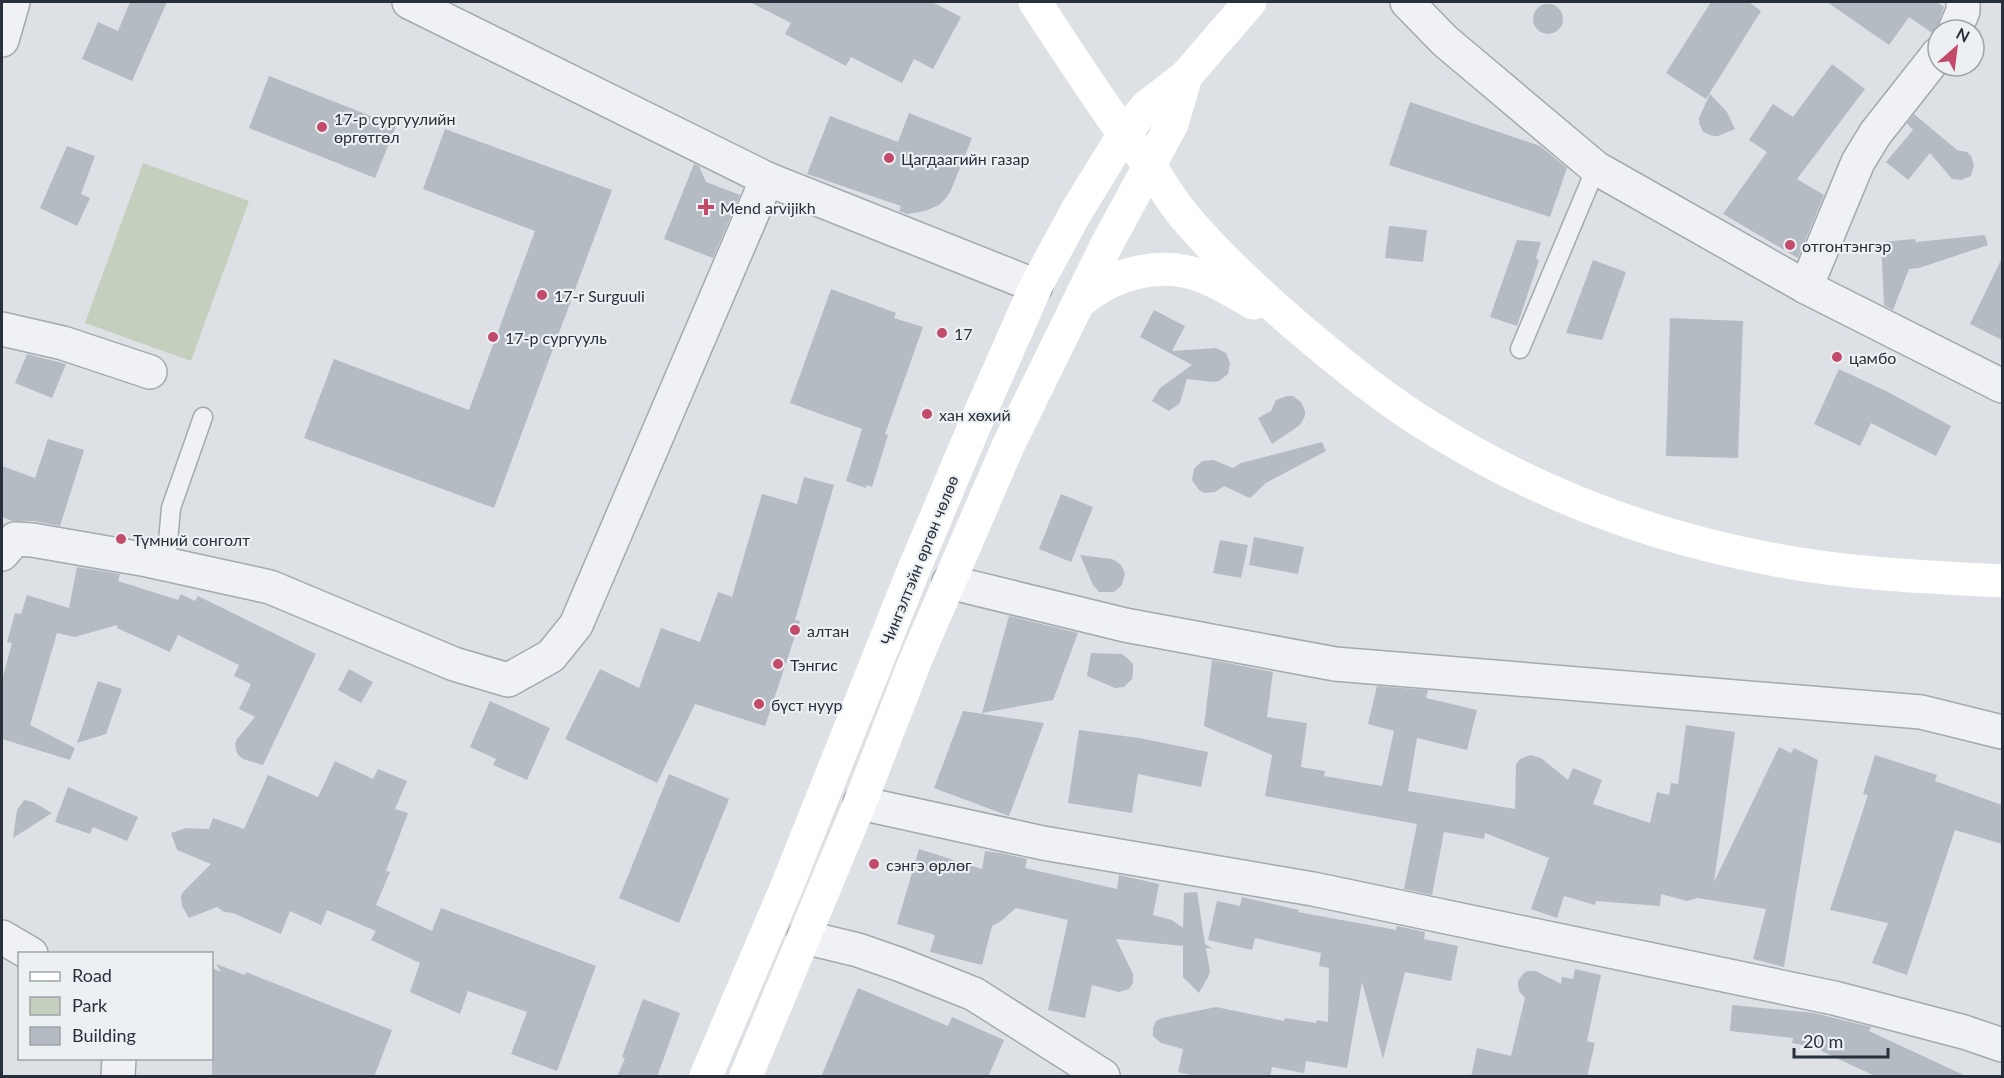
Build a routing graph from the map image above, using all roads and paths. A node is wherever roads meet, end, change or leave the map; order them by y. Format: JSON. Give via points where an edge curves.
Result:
{"nodes":[{"id":1,"x":13,"y":2,"type":"edge"},
{"id":2,"x":409,"y":2,"type":"edge"},
{"id":3,"x":1035,"y":2,"type":"edge"},
{"id":4,"x":1250,"y":2,"type":"edge"},
{"id":5,"x":1407,"y":2,"type":"edge"},
{"id":6,"x":1963,"y":2,"type":"edge"},
{"id":7,"x":1960,"y":18,"type":"edge"},
{"id":8,"x":2,"y":40,"type":"edge"},
{"id":9,"x":1926,"y":69,"type":"edge"},
{"id":10,"x":1186,"y":76,"type":"junction"},
{"id":11,"x":1124,"y":134,"type":"junction"},
{"id":12,"x":1149,"y":166,"type":"junction"},
{"id":13,"x":1596,"y":168,"type":"junction"},
{"id":14,"x":768,"y":179,"type":"junction"},
{"id":15,"x":1036,"y":286,"type":"junction"},
{"id":16,"x":1806,"y":287,"type":"junction"},
{"id":17,"x":1077,"y":304,"type":"junction"},
{"id":18,"x":1298,"y":326,"type":"junction"},
{"id":19,"x":2,"y":329,"type":"edge"},
{"id":20,"x":1520,"y":349,"type":"dead end"},
{"id":21,"x":150,"y":372,"type":"dead end"},
{"id":22,"x":2002,"y":387,"type":"edge"},
{"id":23,"x":204,"y":417,"type":"dead end"},
{"id":24,"x":2,"y":554,"type":"edge"},
{"id":25,"x":166,"y":564,"type":"junction"},
{"id":26,"x":2002,"y":581,"type":"edge"},
{"id":27,"x":949,"y":582,"type":"junction"},
{"id":28,"x":2002,"y":732,"type":"edge"},
{"id":29,"x":860,"y":803,"type":"junction"},
{"id":30,"x":2,"y":937,"type":"edge"},
{"id":31,"x":804,"y":937,"type":"junction"},
{"id":32,"x":28,"y":952,"type":"edge"},
{"id":33,"x":2002,"y":1045,"type":"edge"},
{"id":34,"x":118,"y":1060,"type":"edge"},
{"id":35,"x":118,"y":1077,"type":"edge"},
{"id":36,"x":706,"y":1077,"type":"edge"},
{"id":37,"x":746,"y":1077,"type":"edge"},
{"id":38,"x":1103,"y":1077,"type":"edge"}],
"edges":[{"from":1,"to":8,"type":"street"},
{"from":2,"to":14,"type":"street"},
{"from":3,"to":11,"type":"main road"},
{"from":4,"to":10,"type":"main road","name":"Чингэлтэйн өргөн чөлөө"},
{"from":5,"to":13,"type":"street","via":[[1445,41]]},
{"from":6,"to":7,"type":"street"},
{"from":9,"to":16,"type":"street","via":[[1858,162]]},
{"from":10,"to":11,"type":"main road","name":"Чингэлтэйн өргөн чөлөө","via":[[1148,106]]},
{"from":10,"to":12,"type":"main road","name":"Чингэлтэйн өргөн чөлөө","via":[[1172,124]]},
{"from":11,"to":12,"type":"main road"},
{"from":11,"to":15,"type":"main road","name":"Чингэлтэйн өргөн чөлөө"},
{"from":12,"to":17,"type":"main road","name":"Чингэлтэйн өргөн чөлөө"},
{"from":12,"to":18,"type":"main road","via":[[1183,215],[1209,243],[1259,294]]},
{"from":13,"to":16,"type":"street"},
{"from":13,"to":20,"type":"lane"},
{"from":14,"to":15,"type":"street"},
{"from":14,"to":25,"type":"street","via":[[576,625],[551,656],[508,680],[454,664],[270,587]]},
{"from":15,"to":36,"type":"main road","name":"Чингэлтэйн өргөн чөлөө"},
{"from":16,"to":22,"type":"street"},
{"from":17,"to":18,"type":"main road","via":[[1103,284],[1128,274],[1158,269],[1182,271],[1217,283]]},
{"from":17,"to":27,"type":"main road","name":"Чингэлтэйн өргөн чөлөө","via":[[1008,446]]},
{"from":18,"to":26,"type":"main road","via":[[1381,394],[1439,433],[1525,479],[1625,521],[1674,537],[1774,560],[1855,571]]},
{"from":19,"to":21,"type":"street","via":[[63,343]]},
{"from":23,"to":25,"type":"lane","via":[[171,508]]},
{"from":24,"to":25,"type":"street","via":[[15,539],[32,540]]},
{"from":27,"to":28,"type":"street","via":[[1125,625],[1335,664],[1922,712]]},
{"from":27,"to":29,"type":"main road","name":"Чингэлтэйн өргөн чөлөө"},
{"from":29,"to":31,"type":"main road","name":"Чингэлтэйн өргөн чөлөө"},
{"from":29,"to":33,"type":"street","via":[[1043,843],[1312,889],[1834,998]]},
{"from":30,"to":32,"type":"street"},
{"from":31,"to":37,"type":"main road","name":"Чингэлтэйн өргөн чөлөө"},
{"from":31,"to":38,"type":"street","via":[[858,950],[974,994]]},
{"from":34,"to":35,"type":"street"}]}
